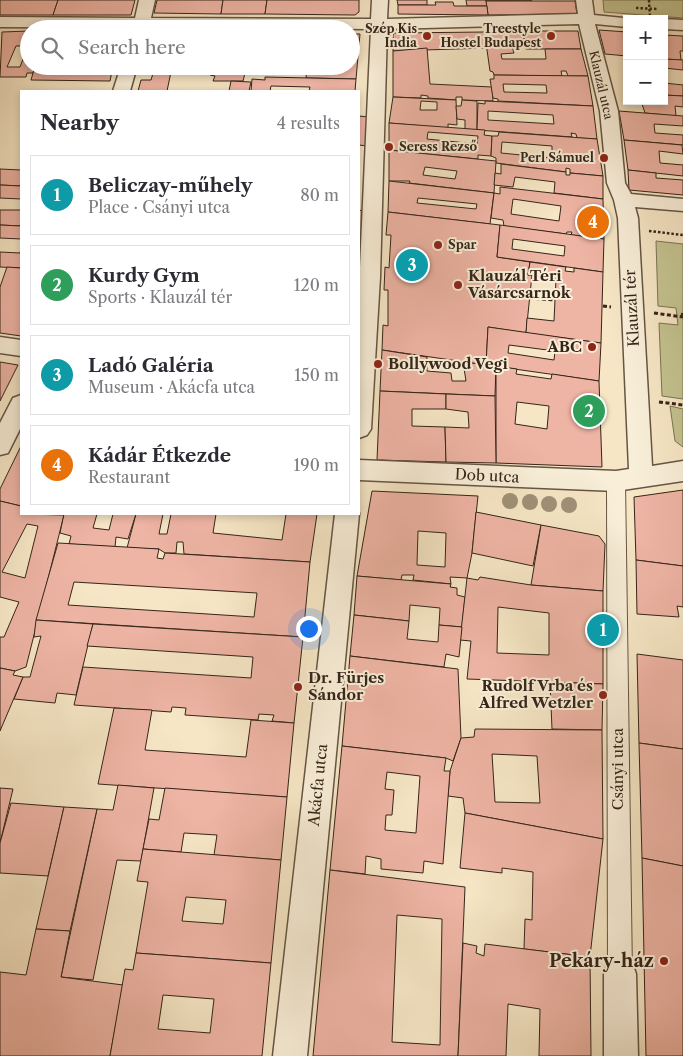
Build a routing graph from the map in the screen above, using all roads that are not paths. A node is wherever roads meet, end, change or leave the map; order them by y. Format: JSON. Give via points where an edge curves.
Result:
{"nodes":[{"id":1,"x":147,"y":0,"type":"edge"},
{"id":2,"x":380,"y":0,"type":"edge"},
{"id":3,"x":584,"y":0,"type":"edge"},
{"id":4,"x":586,"y":19,"type":"junction"},
{"id":5,"x":142,"y":20,"type":"edge"},
{"id":6,"x":0,"y":22,"type":"edge"},
{"id":7,"x":623,"y":22,"type":"edge"},
{"id":8,"x":20,"y":23,"type":"edge"},
{"id":9,"x":360,"y":24,"type":"edge"},
{"id":10,"x":378,"y":24,"type":"junction"},
{"id":11,"x":668,"y":24,"type":"edge"},
{"id":12,"x":683,"y":25,"type":"edge"},
{"id":13,"x":126,"y":75,"type":"edge"},
{"id":14,"x":122,"y":90,"type":"edge"},
{"id":15,"x":624,"y":200,"type":"junction"},
{"id":16,"x":683,"y":205,"type":"edge"},
{"id":17,"x":0,"y":345,"type":"edge"},
{"id":18,"x":20,"y":348,"type":"edge"},
{"id":19,"x":20,"y":406,"type":"edge"},
{"id":20,"x":360,"y":415,"type":"edge"},
{"id":21,"x":0,"y":446,"type":"edge"},
{"id":22,"x":360,"y":470,"type":"edge"},
{"id":23,"x":683,"y":470,"type":"edge"},
{"id":24,"x":642,"y":477,"type":"junction"},
{"id":25,"x":616,"y":481,"type":"junction"},
{"id":26,"x":347,"y":515,"type":"edge"},
{"id":27,"x":620,"y":974,"type":"joint"},
{"id":28,"x":290,"y":1056,"type":"edge"},
{"id":29,"x":621,"y":1056,"type":"edge"}],
"edges":[{"from":1,"to":5,"type":"street"},
{"from":2,"to":10,"type":"street"},
{"from":3,"to":4,"type":"street","name":"Klauzál utca"},
{"from":4,"to":7,"type":"street"},
{"from":4,"to":10,"type":"street"},
{"from":4,"to":15,"type":"street","name":"Klauzál utca","via":[[609,111],[616,183]]},
{"from":6,"to":8,"type":"street"},
{"from":9,"to":10,"type":"street"},
{"from":10,"to":20,"type":"street","via":[[370,277]]},
{"from":11,"to":12,"type":"street"},
{"from":13,"to":14,"type":"street"},
{"from":15,"to":16,"type":"street"},
{"from":15,"to":24,"type":"street","name":"Klauzál tér","via":[[628,218]]},
{"from":17,"to":18,"type":"street"},
{"from":19,"to":21,"type":"street"},
{"from":22,"to":25,"type":"street","name":"Dob utca"},
{"from":23,"to":24,"type":"street"},
{"from":24,"to":25,"type":"street"},
{"from":25,"to":27,"type":"street","name":"Csányi utca"},
{"from":26,"to":28,"type":"street","name":"Akácfa utca"},
{"from":27,"to":29,"type":"street","name":"Csányi utca"}]}
